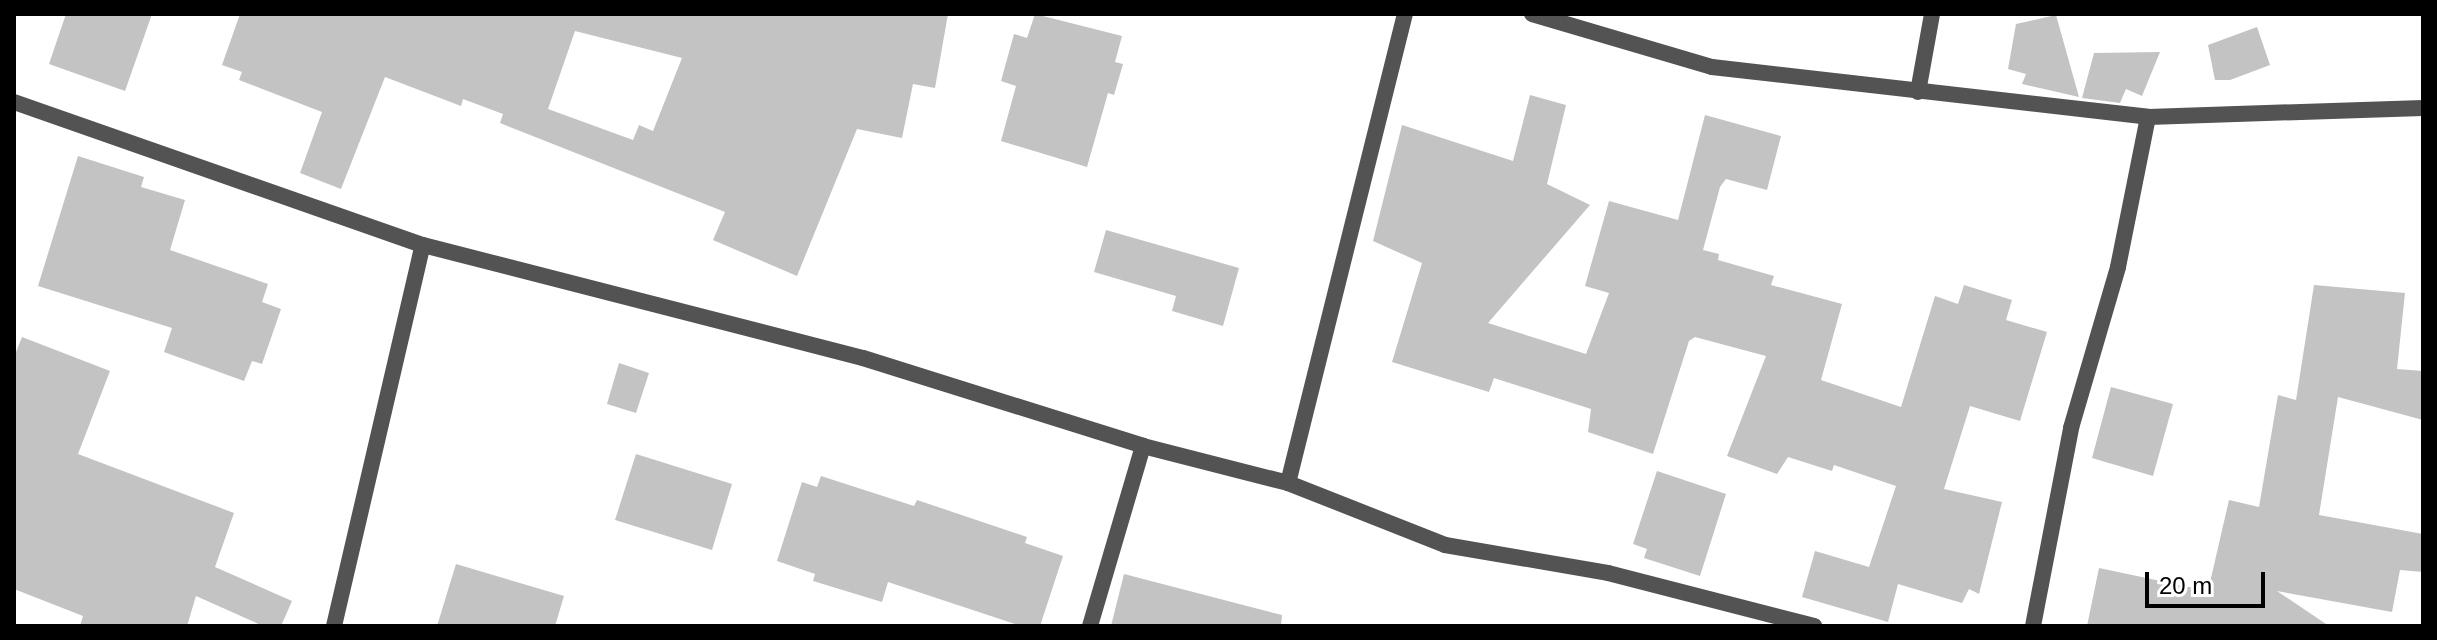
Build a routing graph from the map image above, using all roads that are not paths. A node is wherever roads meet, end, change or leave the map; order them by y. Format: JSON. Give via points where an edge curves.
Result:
{"nodes":[{"id":1,"x":1405,"y":14,"type":"edge"},
{"id":2,"x":1532,"y":14,"type":"edge"},
{"id":3,"x":1932,"y":14,"type":"edge"},
{"id":4,"x":1918,"y":92,"type":"junction"},
{"id":5,"x":14,"y":102,"type":"edge"},
{"id":6,"x":2423,"y":108,"type":"edge"},
{"id":7,"x":2148,"y":117,"type":"junction"},
{"id":8,"x":423,"y":245,"type":"junction"},
{"id":9,"x":1143,"y":446,"type":"junction"},
{"id":10,"x":1288,"y":483,"type":"junction"},
{"id":11,"x":334,"y":626,"type":"edge"},
{"id":12,"x":1090,"y":626,"type":"edge"},
{"id":13,"x":1814,"y":626,"type":"edge"},
{"id":14,"x":2033,"y":626,"type":"edge"}],
"edges":[{"from":1,"to":10,"type":"street"},
{"from":2,"to":4,"type":"street","via":[[1712,67]]},
{"from":3,"to":4,"type":"street"},
{"from":4,"to":7,"type":"street"},
{"from":5,"to":8,"type":"street"},
{"from":6,"to":7,"type":"street"},
{"from":7,"to":14,"type":"street","via":[[2118,267],[2071,428]]},
{"from":8,"to":9,"type":"street","via":[[863,358]]},
{"from":8,"to":11,"type":"street"},
{"from":9,"to":10,"type":"street"},
{"from":9,"to":12,"type":"street"},
{"from":10,"to":13,"type":"street","via":[[1445,545],[1608,573]]}]}
